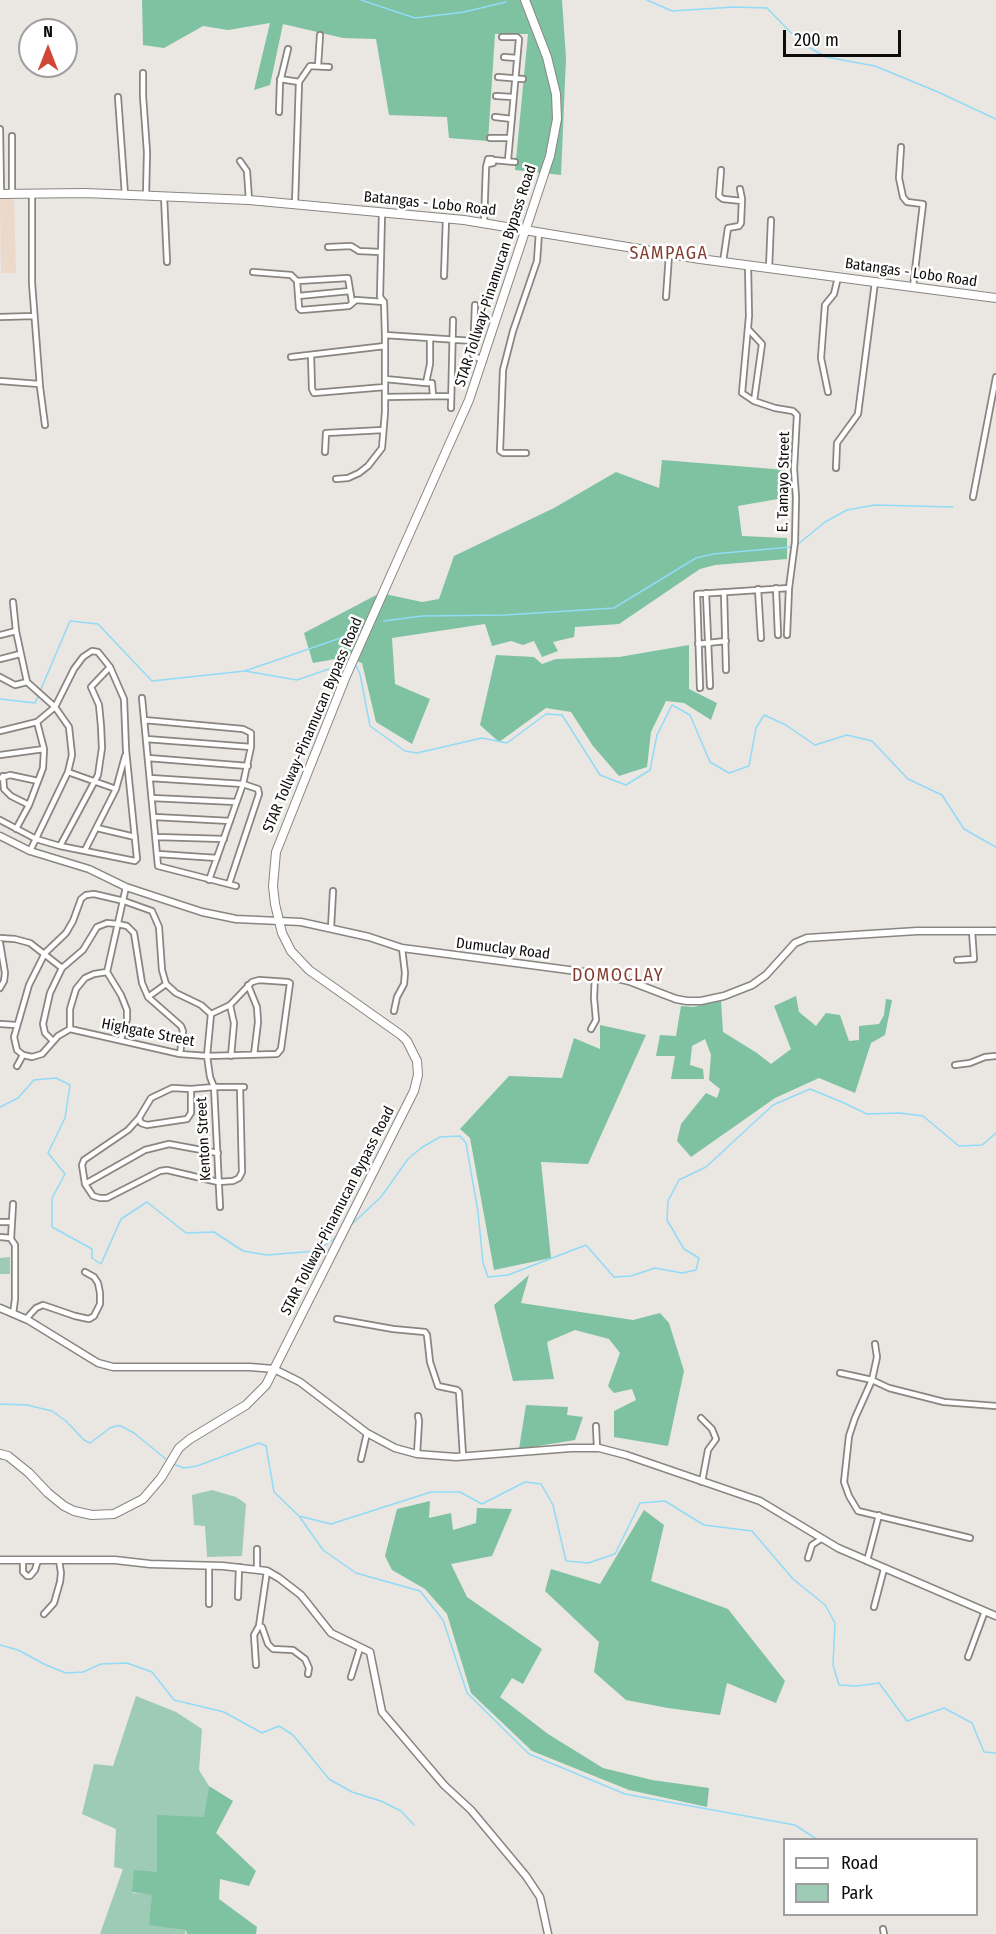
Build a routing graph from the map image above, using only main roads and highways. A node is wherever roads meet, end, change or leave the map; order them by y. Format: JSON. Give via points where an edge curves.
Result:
{"nodes":[{"id":1,"x":525,"y":0,"type":"edge"},
{"id":2,"x":1,"y":194,"type":"edge"},
{"id":3,"x":526,"y":230,"type":"junction"},
{"id":4,"x":996,"y":298,"type":"edge"},
{"id":5,"x":0,"y":1454,"type":"edge"}],
"edges":[{"from":1,"to":3,"type":"main road","name":"STAR Tollway-Pinamucan Bypass Road","via":[[551,69],[557,106],[553,144]]},
{"from":2,"to":3,"type":"main road","name":"Batangas - Lobo Road","via":[[249,200]]},
{"from":3,"to":4,"type":"main road","name":"Batangas - Lobo Road","via":[[669,255]]},
{"from":3,"to":5,"type":"main road","name":"STAR Tollway-Pinamucan Bypass Road","via":[[462,418],[346,676],[276,852],[273,886],[282,933],[291,951],[309,970],[401,1035],[414,1054],[418,1075],[414,1091],[266,1385],[254,1398],[179,1448],[143,1499],[114,1514],[92,1515],[64,1506],[29,1473]]}]}
